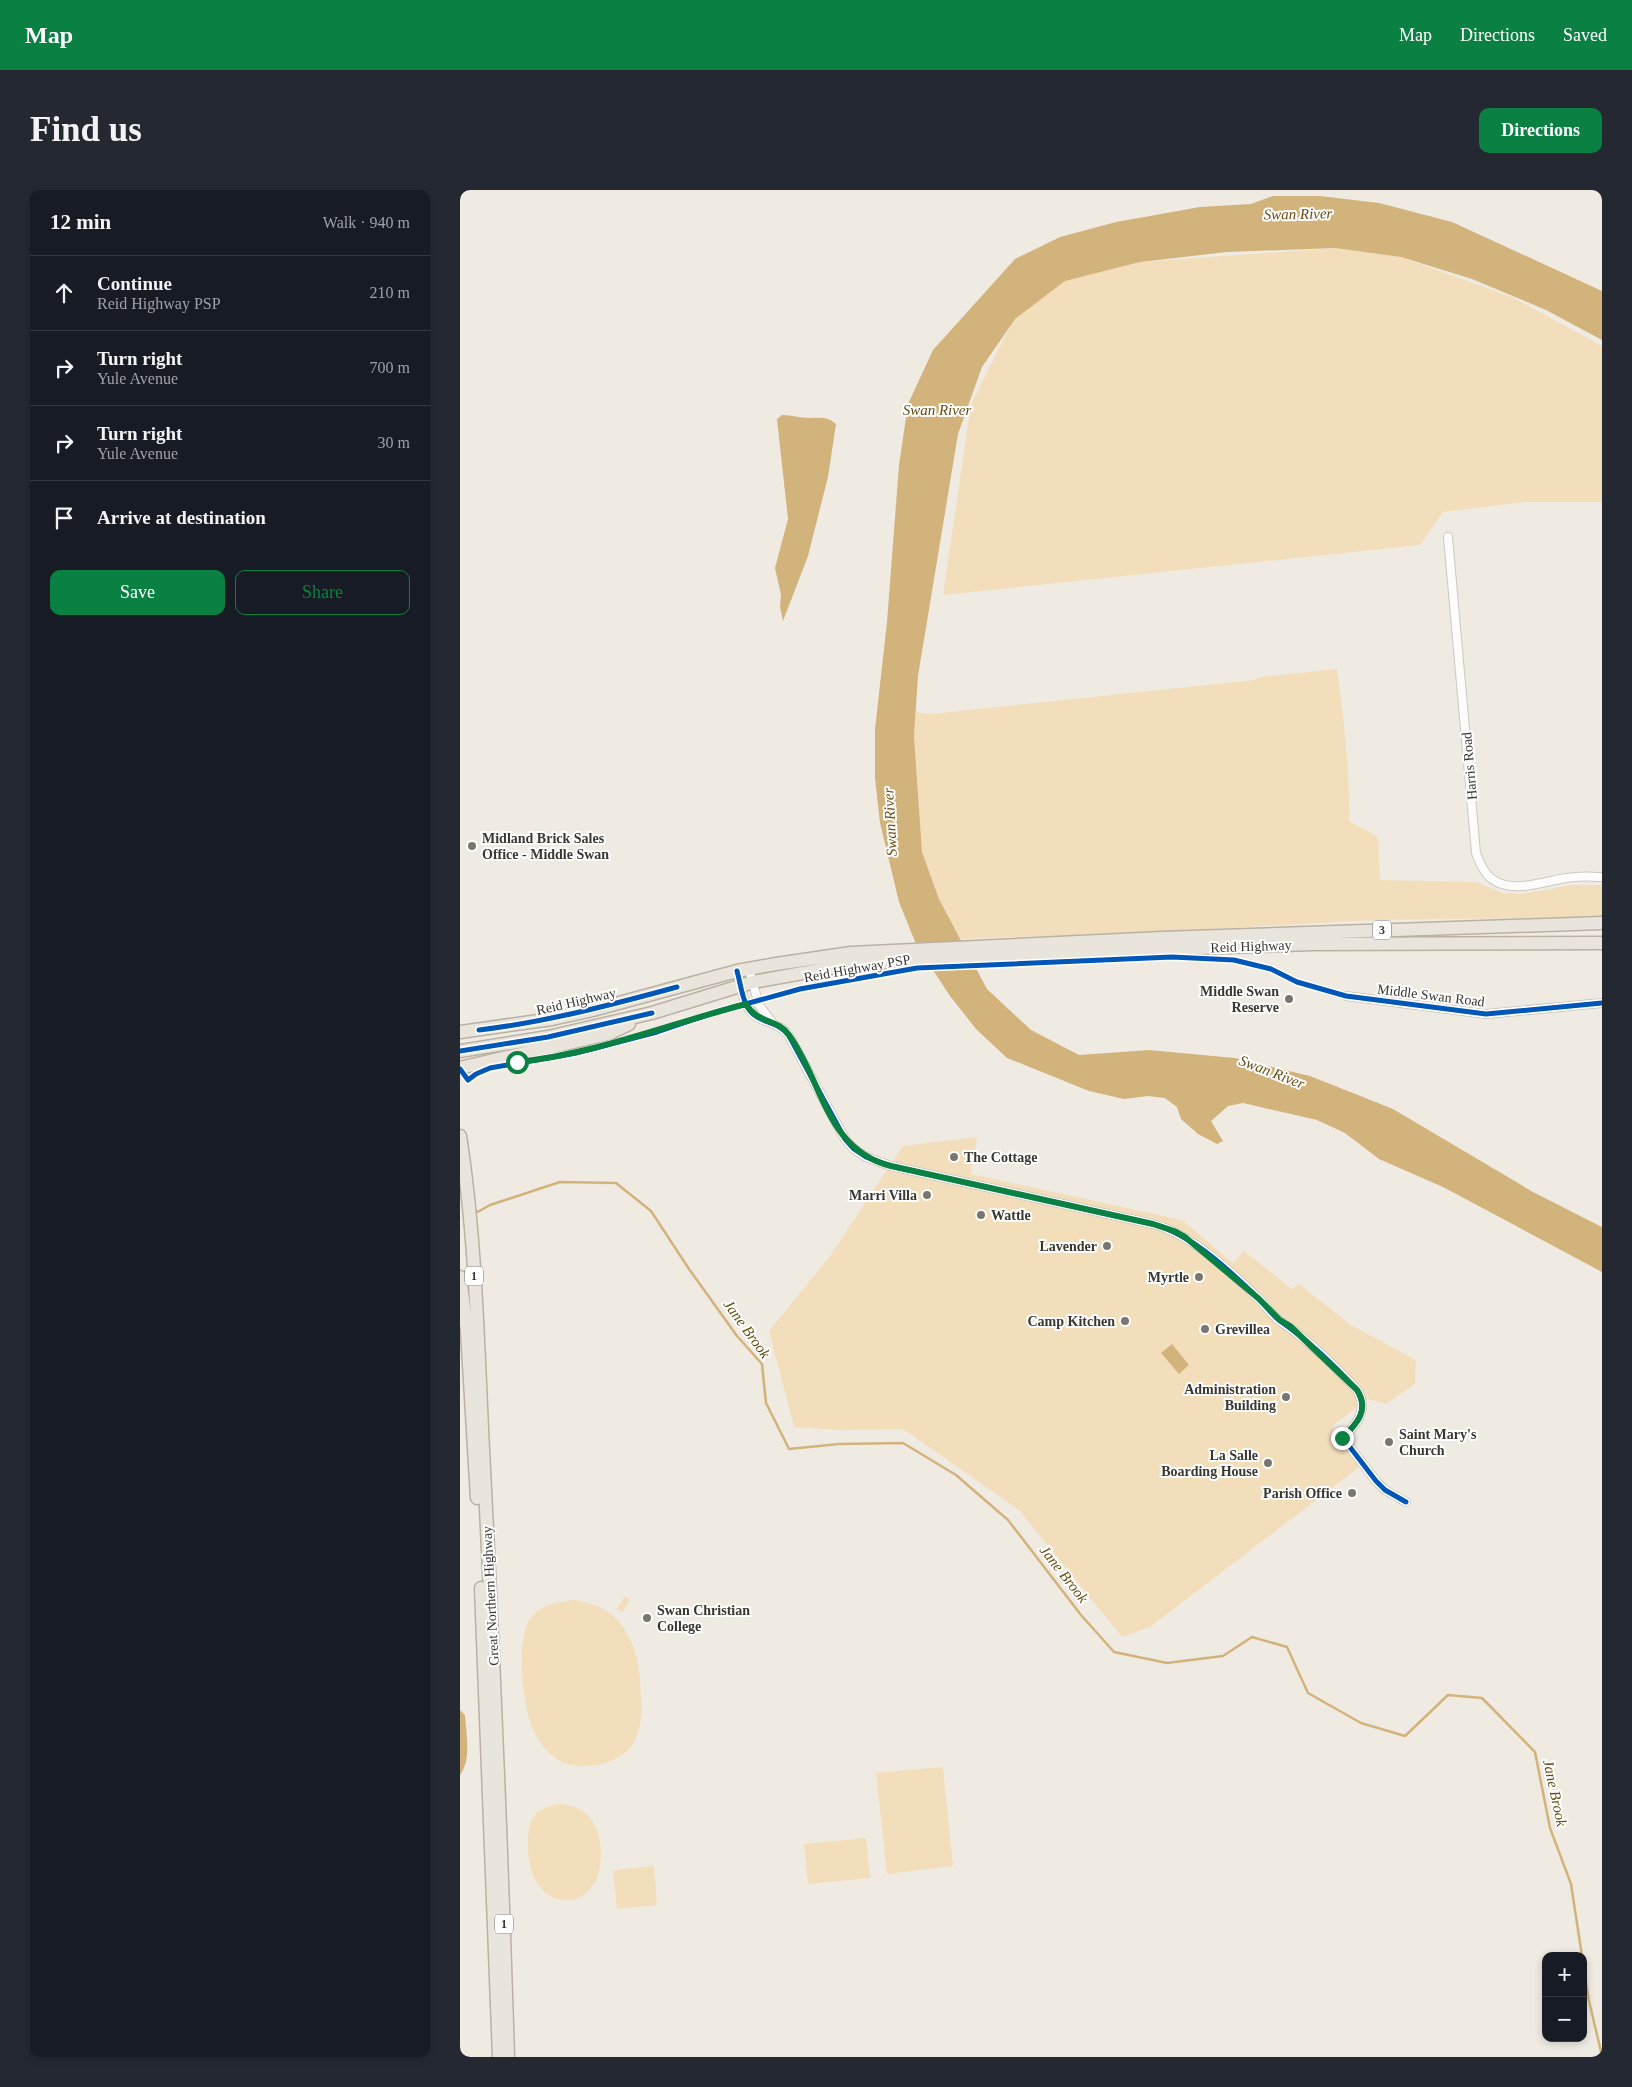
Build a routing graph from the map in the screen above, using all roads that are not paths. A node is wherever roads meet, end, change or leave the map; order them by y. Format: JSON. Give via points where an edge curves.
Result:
{"nodes":[{"id":1,"x":1448,"y":537,"type":"dead end"},
{"id":2,"x":1602,"y":877,"type":"edge"},
{"id":3,"x":1602,"y":923,"type":"edge"},
{"id":4,"x":1164,"y":943,"type":"junction"},
{"id":5,"x":1602,"y":943,"type":"edge"},
{"id":6,"x":910,"y":955,"type":"junction"},
{"id":7,"x":743,"y":970,"type":"junction"},
{"id":8,"x":747,"y":984,"type":"junction"},
{"id":9,"x":1346,"y":996,"type":"dead end"},
{"id":10,"x":1602,"y":1003,"type":"edge"},
{"id":11,"x":652,"y":1013,"type":"junction"},
{"id":12,"x":771,"y":1021,"type":"junction"},
{"id":13,"x":462,"y":1030,"type":"edge"},
{"id":14,"x":460,"y":1051,"type":"edge"},
{"id":15,"x":460,"y":1068,"type":"edge"},
{"id":16,"x":460,"y":1136,"type":"edge"},
{"id":17,"x":460,"y":1277,"type":"edge"},
{"id":18,"x":1406,"y":1502,"type":"dead end"},
{"id":19,"x":499,"y":2057,"type":"edge"},
{"id":20,"x":508,"y":2057,"type":"edge"}],
"edges":[{"from":1,"to":2,"type":"street","name":"Harris Road","via":[[1476,853],[1484,871],[1493,880],[1519,886],[1574,877]]},
{"from":3,"to":4,"type":"highway","name":"Reid Highway","number":"3"},
{"from":4,"to":5,"type":"highway","name":"Reid Highway","number":"3"},
{"from":4,"to":6,"type":"highway","name":"Reid Highway","number":"3"},
{"from":6,"to":7,"type":"highway","name":"Reid Highway","number":"3","via":[[851,953]]},
{"from":6,"to":8,"type":"highway","name":"Reid Highway","number":"3"},
{"from":7,"to":8,"type":"street"},
{"from":7,"to":8,"type":"street"},
{"from":7,"to":13,"type":"highway","name":"Reid Highway","number":"3","via":[[593,1010],[524,1024]]},
{"from":8,"to":11,"type":"highway","name":"Reid Highway","number":"3"},
{"from":8,"to":12,"type":"street"},
{"from":8,"to":12,"type":"street","via":[[743,998],[752,1013]]},
{"from":9,"to":10,"type":"street","name":"Middle Swan Road","via":[[1486,1014]]},
{"from":11,"to":14,"type":"highway","name":"Reid Highway","number":"3","via":[[548,1037]]},
{"from":11,"to":15,"type":"highway","via":[[608,1034]]},
{"from":12,"to":18,"type":"street","via":[[788,1034],[842,1134],[854,1149],[866,1157],[891,1166],[1153,1224],[1179,1234],[1196,1246],[1290,1326],[1357,1390],[1363,1411],[1342,1438],[1376,1481]]},
{"from":16,"to":20,"type":"highway","name":"Great Northern Highway","number":"1","via":[[478,1340],[500,1796]]},
{"from":17,"to":19,"type":"highway","name":"Great Northern Highway","number":"1","via":[[467,1331],[478,1520]]}]}
